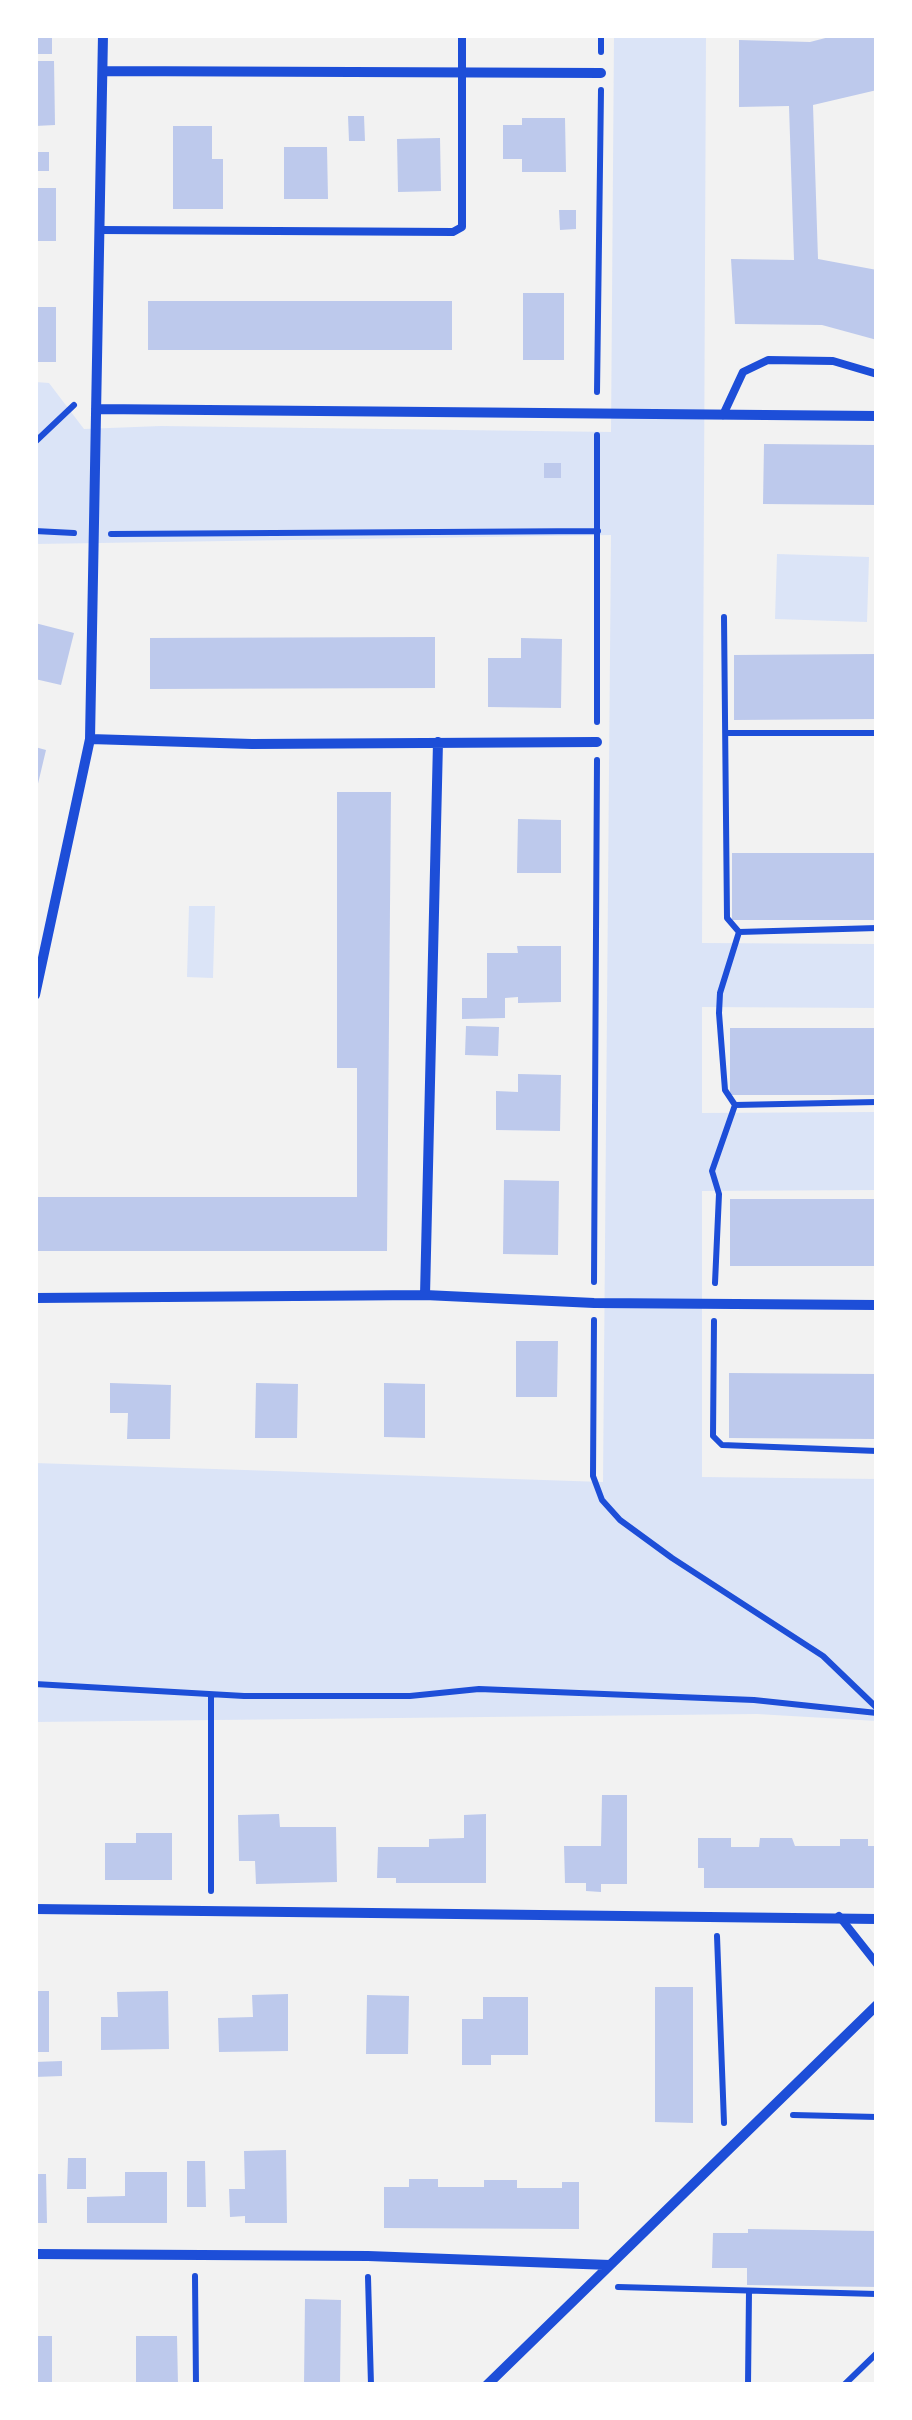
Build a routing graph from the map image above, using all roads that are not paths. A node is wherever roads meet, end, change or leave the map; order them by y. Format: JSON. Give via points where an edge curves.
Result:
{"nodes":[{"id":1,"x":103,"y":35,"type":"edge"},
{"id":2,"x":462,"y":35,"type":"edge"},
{"id":3,"x":103,"y":71,"type":"junction"},
{"id":4,"x":462,"y":71,"type":"junction"},
{"id":5,"x":601,"y":73,"type":"road end"},
{"id":6,"x":100,"y":230,"type":"junction"},
{"id":7,"x":877,"y":374,"type":"edge"},
{"id":8,"x":96,"y":409,"type":"junction"},
{"id":9,"x":723,"y":415,"type":"junction"},
{"id":10,"x":877,"y":416,"type":"edge"},
{"id":11,"x":90,"y":739,"type":"junction"},
{"id":12,"x":438,"y":742,"type":"junction"},
{"id":13,"x":597,"y":742,"type":"road end"},
{"id":14,"x":35,"y":995,"type":"edge"},
{"id":15,"x":425,"y":1295,"type":"junction"},
{"id":16,"x":35,"y":1298,"type":"edge"},
{"id":17,"x":877,"y":1305,"type":"edge"},
{"id":18,"x":35,"y":1908,"type":"edge"},
{"id":19,"x":839,"y":1916,"type":"junction"},
{"id":20,"x":877,"y":1918,"type":"edge"},
{"id":21,"x":877,"y":1964,"type":"edge"},
{"id":22,"x":877,"y":2005,"type":"edge"},
{"id":23,"x":35,"y":2254,"type":"edge"},
{"id":24,"x":610,"y":2265,"type":"junction"},
{"id":25,"x":487,"y":2385,"type":"edge"}],
"edges":[{"from":1,"to":3,"type":"street"},
{"from":2,"to":4,"type":"lane"},
{"from":3,"to":4,"type":"street"},
{"from":3,"to":6,"type":"street"},
{"from":4,"to":5,"type":"street"},
{"from":4,"to":6,"type":"lane","via":[[462,227],[453,232]]},
{"from":6,"to":8,"type":"street"},
{"from":7,"to":9,"type":"lane","via":[[833,361],[768,360],[742,372]]},
{"from":8,"to":9,"type":"street"},
{"from":8,"to":11,"type":"street"},
{"from":9,"to":10,"type":"street"},
{"from":11,"to":12,"type":"street"},
{"from":11,"to":14,"type":"street"},
{"from":12,"to":13,"type":"street"},
{"from":12,"to":15,"type":"street"},
{"from":15,"to":16,"type":"street"},
{"from":15,"to":17,"type":"street"},
{"from":18,"to":19,"type":"street"},
{"from":19,"to":20,"type":"street"},
{"from":19,"to":21,"type":"lane"},
{"from":22,"to":24,"type":"street"},
{"from":23,"to":24,"type":"street"},
{"from":24,"to":25,"type":"street"}]}
